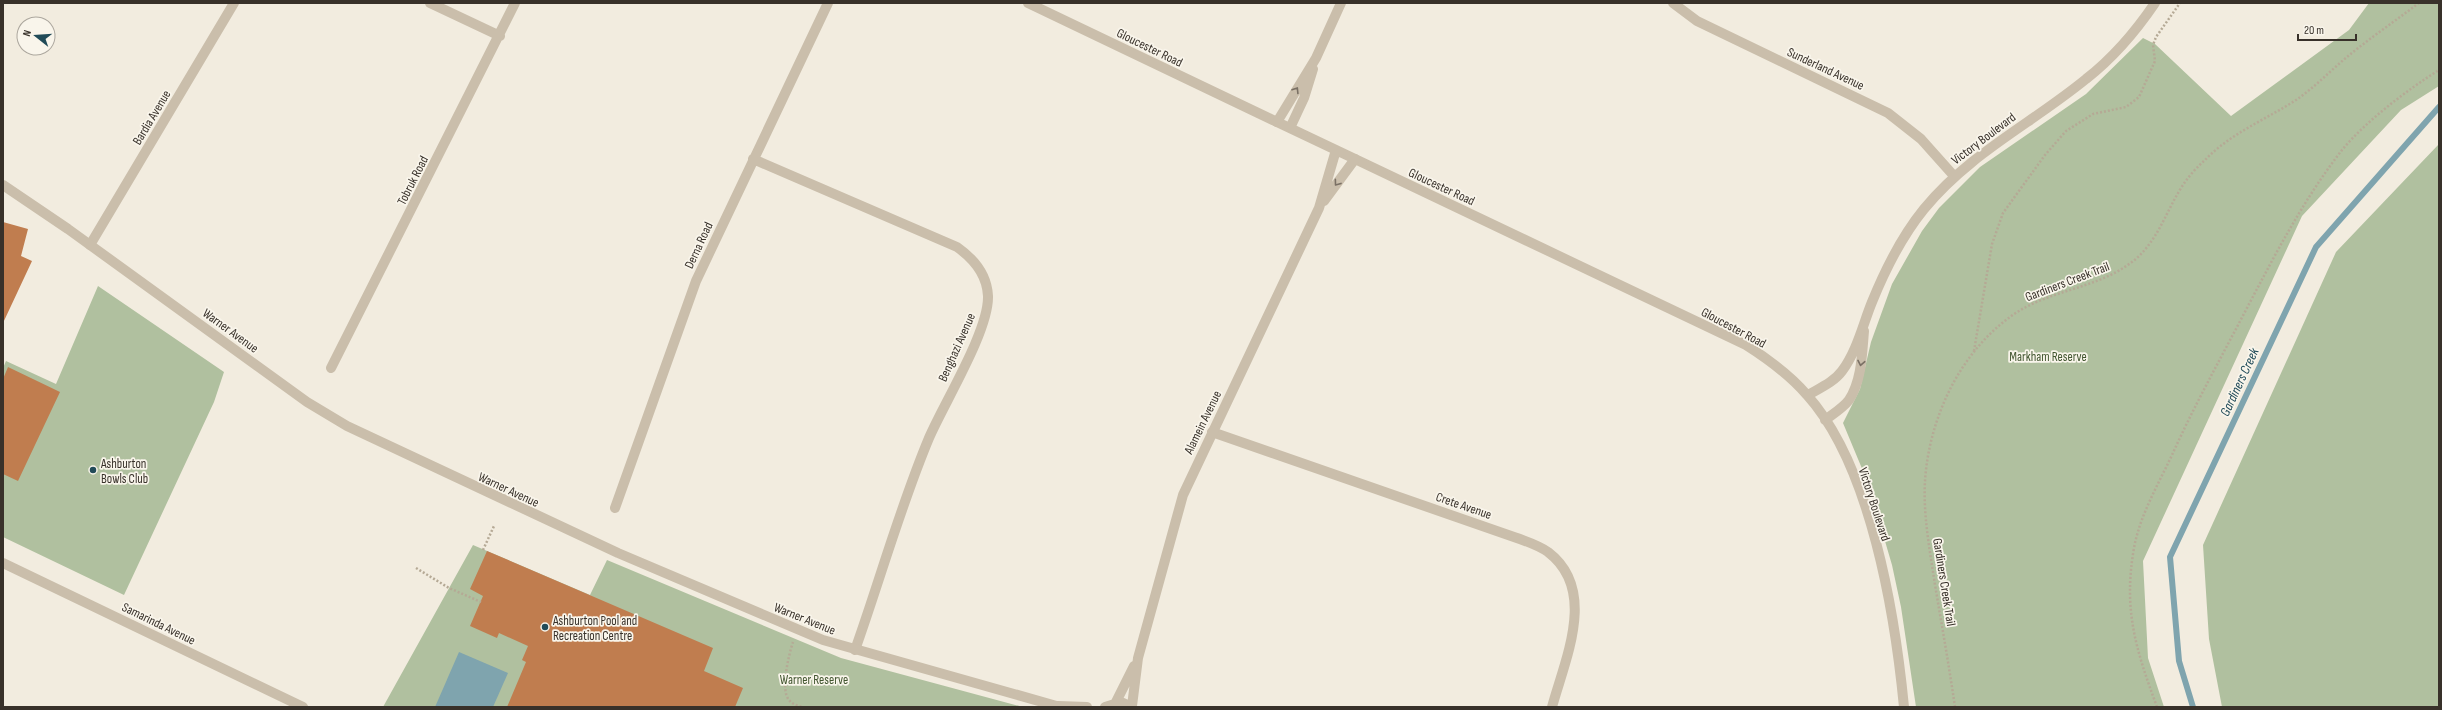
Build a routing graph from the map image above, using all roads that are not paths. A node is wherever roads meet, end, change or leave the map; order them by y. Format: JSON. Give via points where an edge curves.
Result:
{"nodes":[{"id":1,"x":234,"y":3,"type":"edge"},
{"id":2,"x":430,"y":3,"type":"edge"},
{"id":3,"x":515,"y":3,"type":"edge"},
{"id":4,"x":828,"y":3,"type":"edge"},
{"id":5,"x":1028,"y":3,"type":"edge"},
{"id":6,"x":1341,"y":3,"type":"edge"},
{"id":7,"x":1673,"y":3,"type":"edge"},
{"id":8,"x":2155,"y":3,"type":"edge"},
{"id":9,"x":500,"y":36,"type":"junction"},
{"id":10,"x":1316,"y":58,"type":"junction"},
{"id":11,"x":1277,"y":122,"type":"junction"},
{"id":12,"x":1290,"y":128,"type":"junction"},
{"id":13,"x":1336,"y":150,"type":"junction"},
{"id":14,"x":753,"y":159,"type":"junction"},
{"id":15,"x":1355,"y":159,"type":"junction"},
{"id":16,"x":1954,"y":176,"type":"junction"},
{"id":17,"x":3,"y":185,"type":"edge"},
{"id":18,"x":1319,"y":208,"type":"junction"},
{"id":19,"x":90,"y":245,"type":"junction"},
{"id":20,"x":1865,"y":325,"type":"junction"},
{"id":21,"x":331,"y":368,"type":"dead end"},
{"id":22,"x":1808,"y":395,"type":"junction"},
{"id":23,"x":1825,"y":420,"type":"junction"},
{"id":24,"x":1212,"y":432,"type":"junction"},
{"id":25,"x":615,"y":508,"type":"dead end"},
{"id":26,"x":3,"y":563,"type":"edge"},
{"id":27,"x":855,"y":650,"type":"junction"},
{"id":28,"x":1138,"y":658,"type":"junction"},
{"id":29,"x":1116,"y":702,"type":"junction"},
{"id":30,"x":303,"y":707,"type":"edge"},
{"id":31,"x":1059,"y":707,"type":"edge"},
{"id":32,"x":1087,"y":707,"type":"edge"},
{"id":33,"x":1105,"y":707,"type":"edge"},
{"id":34,"x":1132,"y":707,"type":"edge"},
{"id":35,"x":1552,"y":707,"type":"edge"},
{"id":36,"x":1904,"y":707,"type":"edge"}],
"edges":[{"from":1,"to":19,"type":"street","name":"Bardia Avenue"},
{"from":2,"to":9,"type":"street"},
{"from":3,"to":9,"type":"street","name":"Tobruk Road"},
{"from":4,"to":14,"type":"street","name":"Derna Road"},
{"from":5,"to":11,"type":"street","name":"Gloucester Road"},
{"from":6,"to":10,"type":"street"},
{"from":7,"to":16,"type":"street","name":"Sunderland Avenue","via":[[1697,21],[1888,113],[1921,139]]},
{"from":8,"to":16,"type":"street","name":"Victory Boulevard","via":[[2126,41],[2086,80],[1986,149]]},
{"from":9,"to":21,"type":"street","name":"Tobruk Road"},
{"from":11,"to":10,"type":"street","one_way":true},
{"from":10,"to":12,"type":"street","via":[[1304,98]]},
{"from":11,"to":12,"type":"street","name":"Gloucester Road"},
{"from":12,"to":13,"type":"street","name":"Gloucester Road"},
{"from":13,"to":15,"type":"street","name":"Gloucester Road"},
{"from":13,"to":18,"type":"street","name":"Alamein Avenue"},
{"from":14,"to":25,"type":"street","name":"Derna Road","via":[[687,304]]},
{"from":14,"to":27,"type":"street","name":"Benghazi Avenue","via":[[957,247],[975,262],[986,285],[988,297],[982,325],[928,439]]},
{"from":15,"to":18,"type":"street","name":"Alamein Avenue","one_way":true},
{"from":15,"to":22,"type":"street","name":"Gloucester Road","via":[[1746,345],[1786,374]]},
{"from":16,"to":20,"type":"street","name":"Victory Boulevard","via":[[1923,210],[1894,255],[1872,302]]},
{"from":17,"to":19,"type":"street","name":"Warner Avenue"},
{"from":18,"to":24,"type":"street","name":"Alamein Avenue"},
{"from":19,"to":27,"type":"street","name":"Warner Avenue","via":[[307,402],[347,426],[528,512],[797,630]]},
{"from":20,"to":22,"type":"street","name":"Victory Boulevard","via":[[1842,371]]},
{"from":20,"to":23,"type":"street","name":"Victory Boulevard","one_way":true,"via":[[1862,362],[1852,394],[1842,407]]},
{"from":22,"to":23,"type":"street","name":"Gloucester Road"},
{"from":23,"to":36,"type":"street","name":"Victory Boulevard","via":[[1846,460],[1867,517],[1896,638]]},
{"from":24,"to":28,"type":"street","name":"Alamein Avenue","via":[[1183,495]]},
{"from":24,"to":35,"type":"street","name":"Crete Avenue","via":[[1514,537],[1548,552],[1566,574],[1576,598],[1572,632]]},
{"from":26,"to":30,"type":"street","name":"Samarinda Avenue"},
{"from":27,"to":31,"type":"street","name":"Warner Avenue"},
{"from":28,"to":29,"type":"street","name":"Alamein Avenue"},
{"from":28,"to":34,"type":"street","name":"Alamein Avenue"},
{"from":29,"to":33,"type":"street"},
{"from":29,"to":34,"type":"street"},
{"from":31,"to":32,"type":"street","name":"Warner Avenue"}]}
